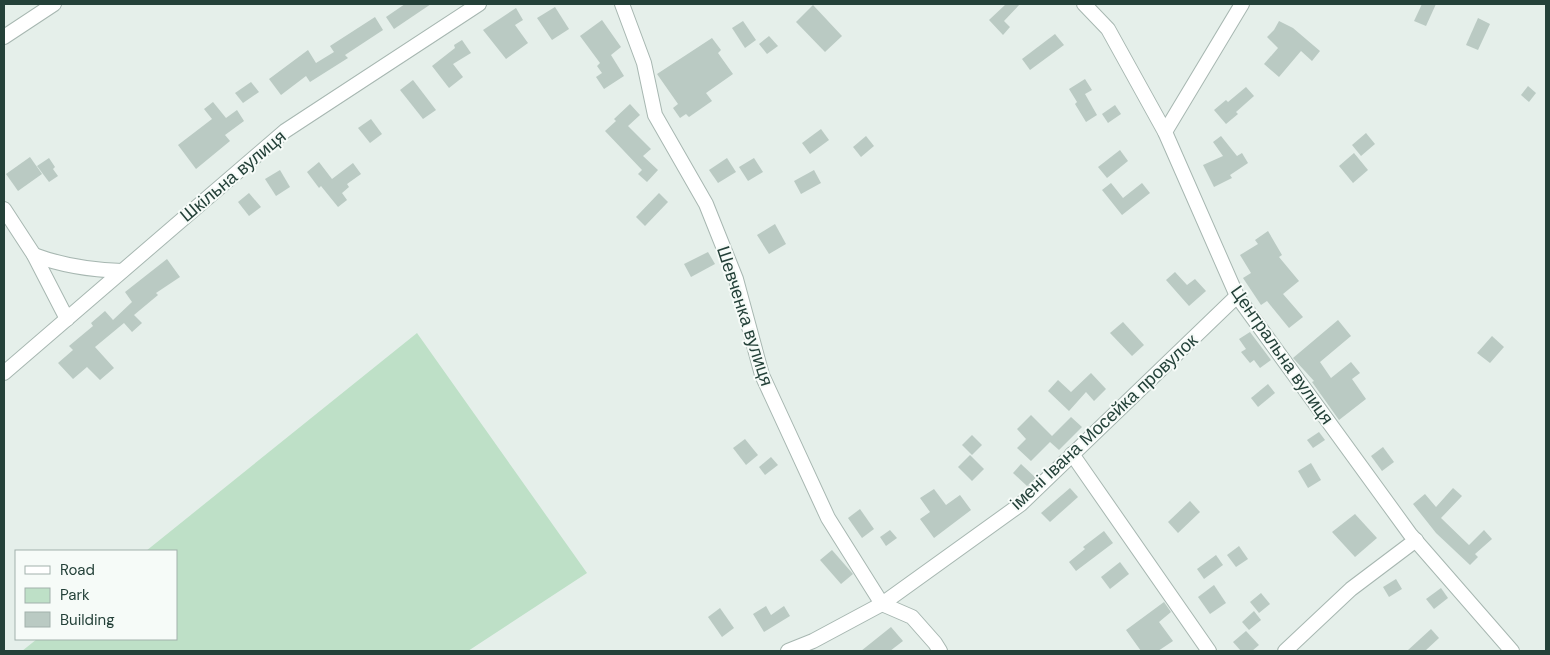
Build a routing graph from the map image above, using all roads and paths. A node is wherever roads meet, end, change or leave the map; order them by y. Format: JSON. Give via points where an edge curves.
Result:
{"nodes":[{"id":1,"x":54,"y":4,"type":"edge"},
{"id":2,"x":479,"y":4,"type":"edge"},
{"id":3,"x":622,"y":4,"type":"edge"},
{"id":4,"x":1084,"y":4,"type":"edge"},
{"id":5,"x":1242,"y":4,"type":"edge"},
{"id":6,"x":4,"y":37,"type":"edge"},
{"id":7,"x":1165,"y":132,"type":"junction"},
{"id":8,"x":4,"y":209,"type":"edge"},
{"id":9,"x":34,"y":255,"type":"junction"},
{"id":10,"x":122,"y":271,"type":"junction"},
{"id":11,"x":1237,"y":296,"type":"junction"},
{"id":12,"x":67,"y":319,"type":"junction"},
{"id":13,"x":4,"y":373,"type":"edge"},
{"id":14,"x":1072,"y":454,"type":"junction"},
{"id":15,"x":1416,"y":540,"type":"junction"},
{"id":16,"x":882,"y":604,"type":"junction"},
{"id":17,"x":788,"y":651,"type":"edge"},
{"id":18,"x":940,"y":651,"type":"edge"},
{"id":19,"x":1209,"y":651,"type":"edge"},
{"id":20,"x":1285,"y":651,"type":"edge"},
{"id":21,"x":1512,"y":651,"type":"edge"}],
"edges":[{"from":1,"to":6,"type":"street"},
{"from":2,"to":10,"type":"street","name":"Шкільна вулиця","via":[[285,131]]},
{"from":3,"to":16,"type":"street","name":"Шевченка вулиця","via":[[644,63],[654,115],[706,204],[736,279],[762,375],[828,518]]},
{"from":4,"to":7,"type":"street","name":"Центральна вулиця","via":[[1108,29]]},
{"from":5,"to":7,"type":"street"},
{"from":7,"to":11,"type":"street","name":"Центральна вулиця"},
{"from":8,"to":9,"type":"street"},
{"from":9,"to":10,"type":"street","via":[[70,266]]},
{"from":9,"to":12,"type":"street"},
{"from":10,"to":12,"type":"street","name":"Шкільна вулиця"},
{"from":11,"to":14,"type":"street","name":"імені Івана Мосейка провулок"},
{"from":11,"to":15,"type":"street","name":"Центральна вулиця"},
{"from":12,"to":13,"type":"street","name":"Шкільна вулиця"},
{"from":14,"to":16,"type":"street","name":"імені Івана Мосейка провулок","via":[[1021,504]]},
{"from":14,"to":19,"type":"street"},
{"from":15,"to":20,"type":"street","via":[[1351,589]]},
{"from":15,"to":21,"type":"street","name":"Центральна вулиця"},
{"from":16,"to":17,"type":"street","name":"імені Івана Мосейка провулок"},
{"from":16,"to":18,"type":"street","via":[[912,618]]}]}
